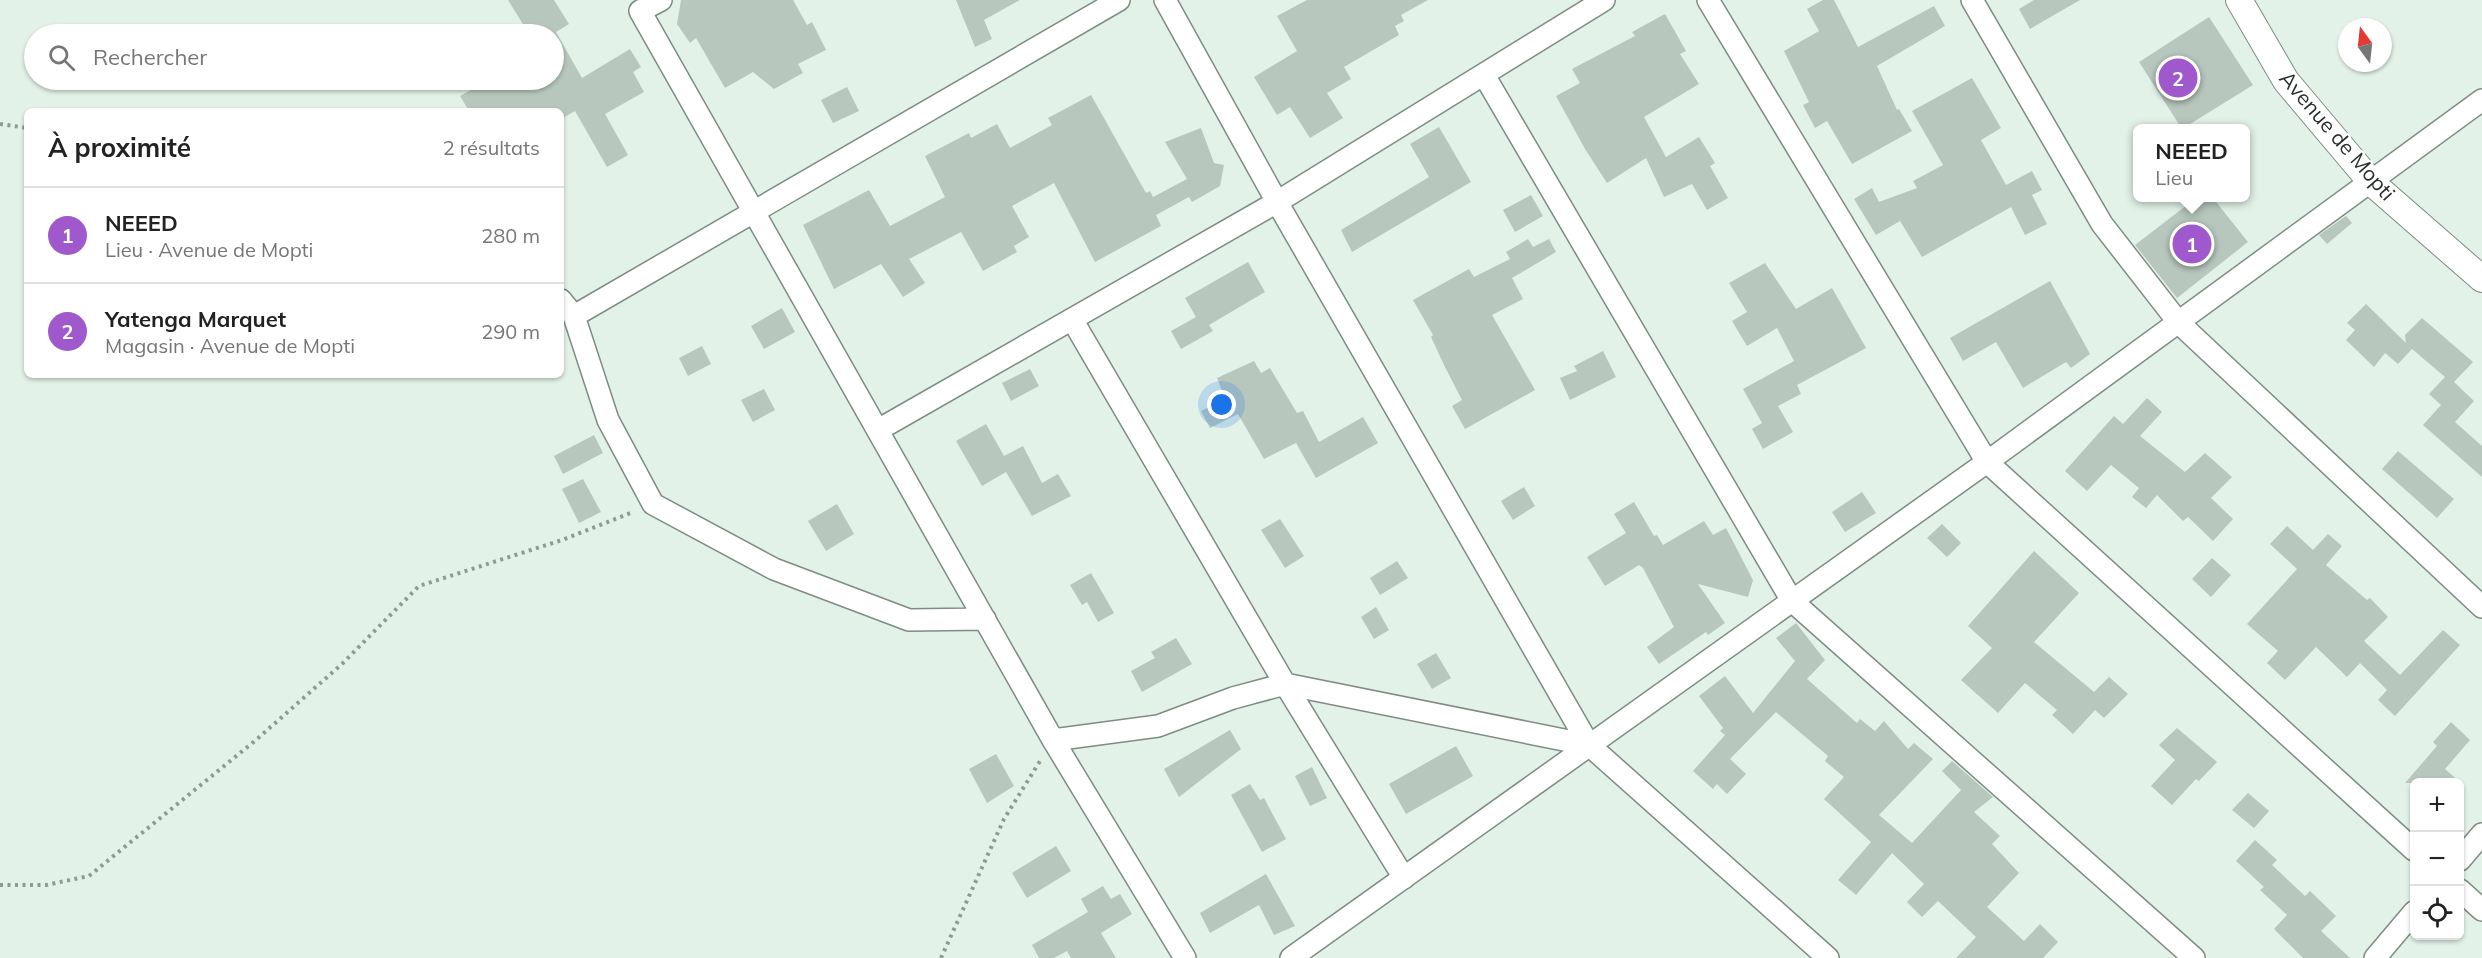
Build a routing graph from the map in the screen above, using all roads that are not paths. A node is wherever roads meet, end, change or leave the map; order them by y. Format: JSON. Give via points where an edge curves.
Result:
{"nodes":[{"id":1,"x":660,"y":0,"type":"edge"},
{"id":2,"x":1119,"y":0,"type":"edge"},
{"id":3,"x":1165,"y":0,"type":"edge"},
{"id":4,"x":1604,"y":0,"type":"edge"},
{"id":5,"x":1708,"y":0,"type":"edge"},
{"id":6,"x":1972,"y":0,"type":"edge"},
{"id":7,"x":2239,"y":0,"type":"edge"},
{"id":8,"x":637,"y":5,"type":"edge"},
{"id":9,"x":1484,"y":75,"type":"junction"},
{"id":10,"x":2482,"y":100,"type":"edge"},
{"id":11,"x":2372,"y":183,"type":"junction"},
{"id":12,"x":1277,"y":202,"type":"junction"},
{"id":13,"x":755,"y":211,"type":"junction"},
{"id":14,"x":2482,"y":279,"type":"edge"},
{"id":15,"x":568,"y":308,"type":"edge"},
{"id":16,"x":1073,"y":321,"type":"junction"},
{"id":17,"x":2179,"y":323,"type":"junction"},
{"id":18,"x":878,"y":430,"type":"junction"},
{"id":19,"x":1987,"y":462,"type":"junction"},
{"id":20,"x":1792,"y":601,"type":"junction"},
{"id":21,"x":2482,"y":606,"type":"edge"},
{"id":22,"x":985,"y":619,"type":"junction"},
{"id":23,"x":1285,"y":684,"type":"junction"},
{"id":24,"x":1053,"y":740,"type":"junction"},
{"id":25,"x":1589,"y":745,"type":"junction"},
{"id":26,"x":2482,"y":834,"type":"edge"},
{"id":27,"x":2410,"y":844,"type":"edge"},
{"id":28,"x":2464,"y":855,"type":"edge"},
{"id":29,"x":1404,"y":878,"type":"junction"},
{"id":30,"x":2464,"y":894,"type":"edge"},
{"id":31,"x":2482,"y":910,"type":"edge"},
{"id":32,"x":2410,"y":918,"type":"edge"},
{"id":33,"x":1185,"y":958,"type":"edge"},
{"id":34,"x":1291,"y":958,"type":"edge"},
{"id":35,"x":1828,"y":958,"type":"edge"},
{"id":36,"x":2194,"y":958,"type":"edge"},
{"id":37,"x":2375,"y":958,"type":"edge"}],
"edges":[{"from":1,"to":8,"type":"street"},
{"from":2,"to":13,"type":"street"},
{"from":3,"to":12,"type":"street"},
{"from":4,"to":9,"type":"street"},
{"from":5,"to":19,"type":"street"},
{"from":6,"to":17,"type":"street","via":[[2102,224]]},
{"from":7,"to":11,"type":"street","name":"Avenue de Mopti","via":[[2286,81]]},
{"from":8,"to":13,"type":"street"},
{"from":9,"to":12,"type":"street"},
{"from":9,"to":20,"type":"street"},
{"from":10,"to":11,"type":"street"},
{"from":11,"to":14,"type":"street","name":"Avenue de Mopti"},
{"from":11,"to":17,"type":"street"},
{"from":12,"to":16,"type":"street"},
{"from":12,"to":25,"type":"street"},
{"from":13,"to":15,"type":"street"},
{"from":13,"to":18,"type":"street"},
{"from":15,"to":22,"type":"street","via":[[608,420],[654,504],[774,569],[909,620]]},
{"from":16,"to":18,"type":"street"},
{"from":16,"to":23,"type":"street"},
{"from":17,"to":19,"type":"street"},
{"from":17,"to":21,"type":"street"},
{"from":18,"to":22,"type":"street"},
{"from":19,"to":20,"type":"street"},
{"from":19,"to":27,"type":"street"},
{"from":20,"to":25,"type":"street"},
{"from":20,"to":36,"type":"street"},
{"from":22,"to":24,"type":"street"},
{"from":23,"to":24,"type":"street","via":[[1233,698],[1158,726]]},
{"from":23,"to":25,"type":"street"},
{"from":23,"to":29,"type":"street"},
{"from":24,"to":33,"type":"street"},
{"from":25,"to":29,"type":"street"},
{"from":25,"to":35,"type":"street"},
{"from":26,"to":28,"type":"street"},
{"from":29,"to":34,"type":"street"},
{"from":30,"to":31,"type":"street"},
{"from":32,"to":37,"type":"street"}]}
